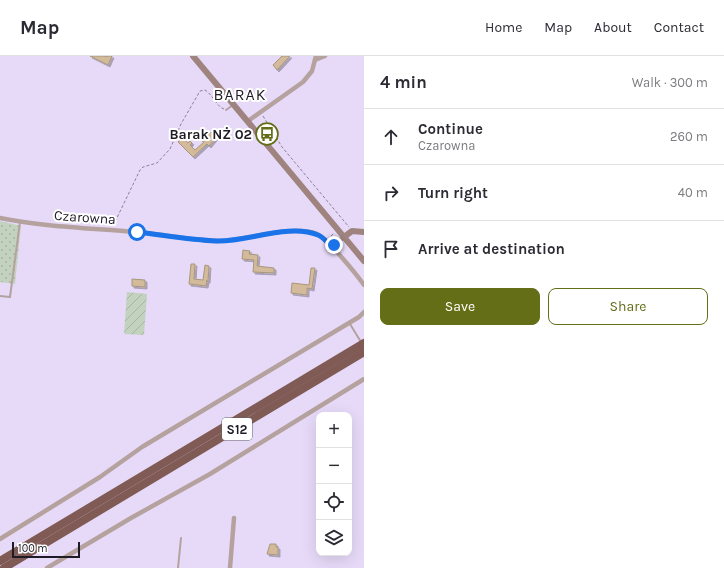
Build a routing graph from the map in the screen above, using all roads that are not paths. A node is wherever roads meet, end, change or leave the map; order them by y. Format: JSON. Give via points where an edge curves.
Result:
{"nodes":[{"id":1,"x":193,"y":56,"type":"edge"},
{"id":2,"x":325,"y":56,"type":"edge"},
{"id":3,"x":316,"y":58,"type":"edge"},
{"id":4,"x":234,"y":105,"type":"junction"},
{"id":5,"x":226,"y":110,"type":"road end"},
{"id":6,"x":248,"y":121,"type":"junction"},
{"id":7,"x":0,"y":218,"type":"edge"},
{"id":8,"x":20,"y":222,"type":"junction"},
{"id":9,"x":364,"y":232,"type":"edge"},
{"id":10,"x":344,"y":237,"type":"junction"},
{"id":11,"x":332,"y":247,"type":"junction"},
{"id":12,"x":364,"y":261,"type":"edge"},
{"id":13,"x":364,"y":285,"type":"edge"},
{"id":14,"x":0,"y":296,"type":"edge"},
{"id":15,"x":364,"y":312,"type":"edge"},
{"id":16,"x":349,"y":323,"type":"junction"},
{"id":17,"x":364,"y":347,"type":"edge"},
{"id":18,"x":364,"y":379,"type":"edge"},
{"id":19,"x":234,"y":518,"type":"dead end"},
{"id":20,"x":180,"y":538,"type":"dead end"},
{"id":21,"x":0,"y":539,"type":"edge"},
{"id":22,"x":0,"y":561,"type":"edge"},
{"id":23,"x":49,"y":567,"type":"edge"},
{"id":24,"x":4,"y":568,"type":"edge"},
{"id":25,"x":178,"y":568,"type":"edge"},
{"id":26,"x":230,"y":568,"type":"edge"}],
"edges":[{"from":1,"to":4,"type":"street"},
{"from":2,"to":3,"type":"street"},
{"from":3,"to":6,"type":"street","via":[[312,71],[303,82]]},
{"from":4,"to":5,"type":"lane"},
{"from":4,"to":6,"type":"street"},
{"from":6,"to":10,"type":"street"},
{"from":7,"to":8,"type":"street","name":"Czarowna"},
{"from":8,"to":11,"type":"street","name":"Czarowna","via":[[216,241],[301,232],[322,237]]},
{"from":8,"to":14,"type":"lane","via":[[10,297]]},
{"from":9,"to":10,"type":"street","via":[[352,231]]},
{"from":10,"to":11,"type":"street"},
{"from":10,"to":12,"type":"street"},
{"from":11,"to":13,"type":"street"},
{"from":15,"to":16,"type":"street"},
{"from":16,"to":17,"type":"lane"},
{"from":16,"to":21,"type":"street","via":[[142,447],[100,477]]},
{"from":17,"to":22,"type":"highway","number":"S12"},
{"from":17,"to":24,"type":"highway","number":"S12"},
{"from":18,"to":23,"type":"street","via":[[210,474]]},
{"from":19,"to":26,"type":"street"},
{"from":20,"to":25,"type":"lane"}]}
